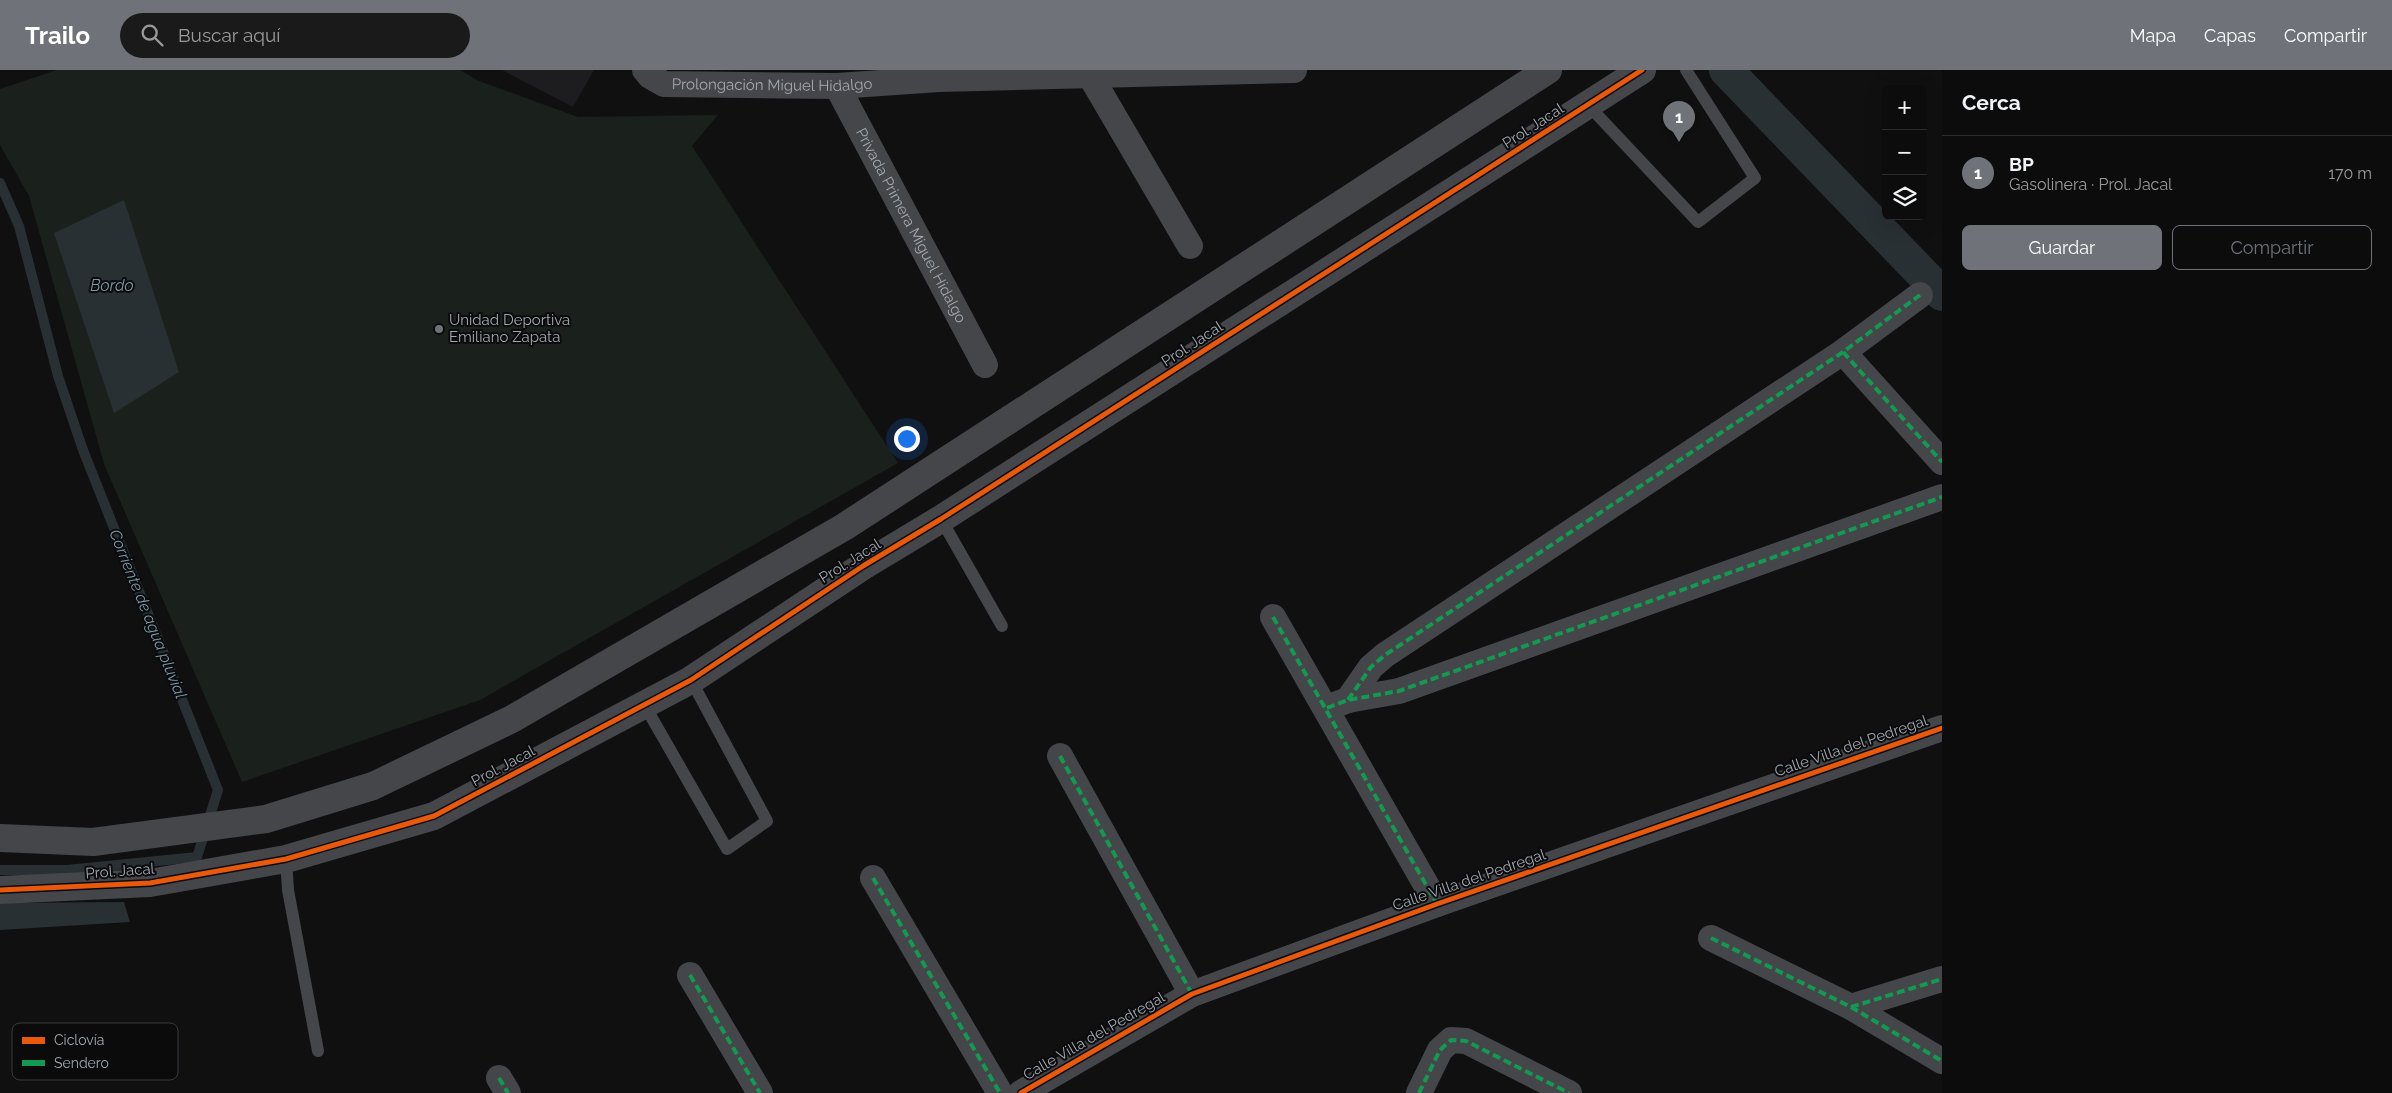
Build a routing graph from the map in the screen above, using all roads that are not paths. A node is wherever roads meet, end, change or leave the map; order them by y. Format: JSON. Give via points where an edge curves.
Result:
{"nodes":[{"id":1,"x":646,"y":70,"type":"edge"},
{"id":2,"x":1294,"y":70,"type":"edge"},
{"id":3,"x":1548,"y":70,"type":"edge"},
{"id":4,"x":1642,"y":70,"type":"edge"},
{"id":5,"x":1686,"y":70,"type":"edge"},
{"id":6,"x":943,"y":75,"type":"edge"},
{"id":7,"x":1091,"y":76,"type":"junction"},
{"id":8,"x":837,"y":86,"type":"junction"},
{"id":9,"x":1588,"y":105,"type":"junction"},
{"id":10,"x":1190,"y":246,"type":"dead end"},
{"id":11,"x":1920,"y":296,"type":"dead end"},
{"id":12,"x":1843,"y":352,"type":"junction"},
{"id":13,"x":985,"y":365,"type":"dead end"},
{"id":14,"x":1942,"y":462,"type":"edge"},
{"id":15,"x":1942,"y":497,"type":"edge"},
{"id":16,"x":941,"y":519,"type":"junction"},
{"id":17,"x":844,"y":527,"type":"junction"},
{"id":18,"x":863,"y":566,"type":"junction"},
{"id":19,"x":1273,"y":617,"type":"dead end"},
{"id":20,"x":1002,"y":626,"type":"dead end"},
{"id":21,"x":691,"y":680,"type":"junction"},
{"id":22,"x":1337,"y":704,"type":"junction"},
{"id":23,"x":645,"y":706,"type":"junction"},
{"id":24,"x":1942,"y":728,"type":"edge"},
{"id":25,"x":1060,"y":756,"type":"dead end"},
{"id":26,"x":0,"y":838,"type":"edge"},
{"id":27,"x":286,"y":859,"type":"junction"},
{"id":28,"x":873,"y":878,"type":"dead end"},
{"id":29,"x":0,"y":890,"type":"edge"},
{"id":30,"x":1437,"y":904,"type":"junction"},
{"id":31,"x":1711,"y":938,"type":"dead end"},
{"id":32,"x":690,"y":975,"type":"dead end"},
{"id":33,"x":1942,"y":979,"type":"edge"},
{"id":34,"x":1192,"y":994,"type":"junction"},
{"id":35,"x":1851,"y":1007,"type":"junction"},
{"id":36,"x":318,"y":1051,"type":"dead end"},
{"id":37,"x":1942,"y":1061,"type":"edge"},
{"id":38,"x":760,"y":1093,"type":"edge"},
{"id":39,"x":1000,"y":1093,"type":"edge"},
{"id":40,"x":1021,"y":1093,"type":"edge"},
{"id":41,"x":1419,"y":1093,"type":"edge"},
{"id":42,"x":1569,"y":1093,"type":"edge"}],
"edges":[{"from":1,"to":8,"type":"street","name":"Prolongación Miguel Hidalgo","via":[[664,84]]},
{"from":2,"to":7,"type":"street","name":"Prolongación Miguel Hidalgo"},
{"from":3,"to":17,"type":"street","name":"Prol. Jacal"},
{"from":4,"to":9,"type":"street","name":"Prol. Jacal"},
{"from":5,"to":9,"type":"lane","via":[[1755,178],[1698,222]]},
{"from":6,"to":7,"type":"street","name":"Prolongación Miguel Hidalgo"},
{"from":6,"to":8,"type":"street","name":"Prolongación Miguel Hidalgo"},
{"from":7,"to":10,"type":"street"},
{"from":8,"to":13,"type":"street","name":"Privada Primera Miguel Hidalgo"},
{"from":9,"to":16,"type":"street","name":"Prol. Jacal"},
{"from":11,"to":12,"type":"street"},
{"from":12,"to":14,"type":"street"},
{"from":12,"to":22,"type":"street","via":[[1385,655]]},
{"from":15,"to":22,"type":"street","via":[[1399,691]]},
{"from":16,"to":18,"type":"street","name":"Prol. Jacal"},
{"from":16,"to":20,"type":"lane"},
{"from":17,"to":18,"type":"street"},
{"from":17,"to":26,"type":"street","name":"Prol. Jacal","via":[[512,719],[374,786],[256,820],[93,842]]},
{"from":18,"to":21,"type":"street","name":"Prol. Jacal"},
{"from":19,"to":22,"type":"street"},
{"from":21,"to":23,"type":"street","name":"Prol. Jacal"},
{"from":21,"to":23,"type":"lane","via":[[767,821],[727,849]]},
{"from":22,"to":30,"type":"street"},
{"from":23,"to":27,"type":"street","name":"Prol. Jacal","via":[[434,816]]},
{"from":24,"to":30,"type":"street","name":"Calle Villa del Pedregal"},
{"from":25,"to":34,"type":"street"},
{"from":27,"to":29,"type":"street","name":"Prol. Jacal","via":[[150,883]]},
{"from":27,"to":36,"type":"lane","via":[[288,890]]},
{"from":28,"to":39,"type":"street"},
{"from":30,"to":34,"type":"street","name":"Calle Villa del Pedregal"},
{"from":31,"to":35,"type":"street"},
{"from":32,"to":38,"type":"street"},
{"from":33,"to":35,"type":"street"},
{"from":34,"to":40,"type":"street","name":"Calle Villa del Pedregal"},
{"from":35,"to":37,"type":"street"},
{"from":41,"to":42,"type":"street","via":[[1440,1050],[1451,1040],[1466,1041]]}]}
